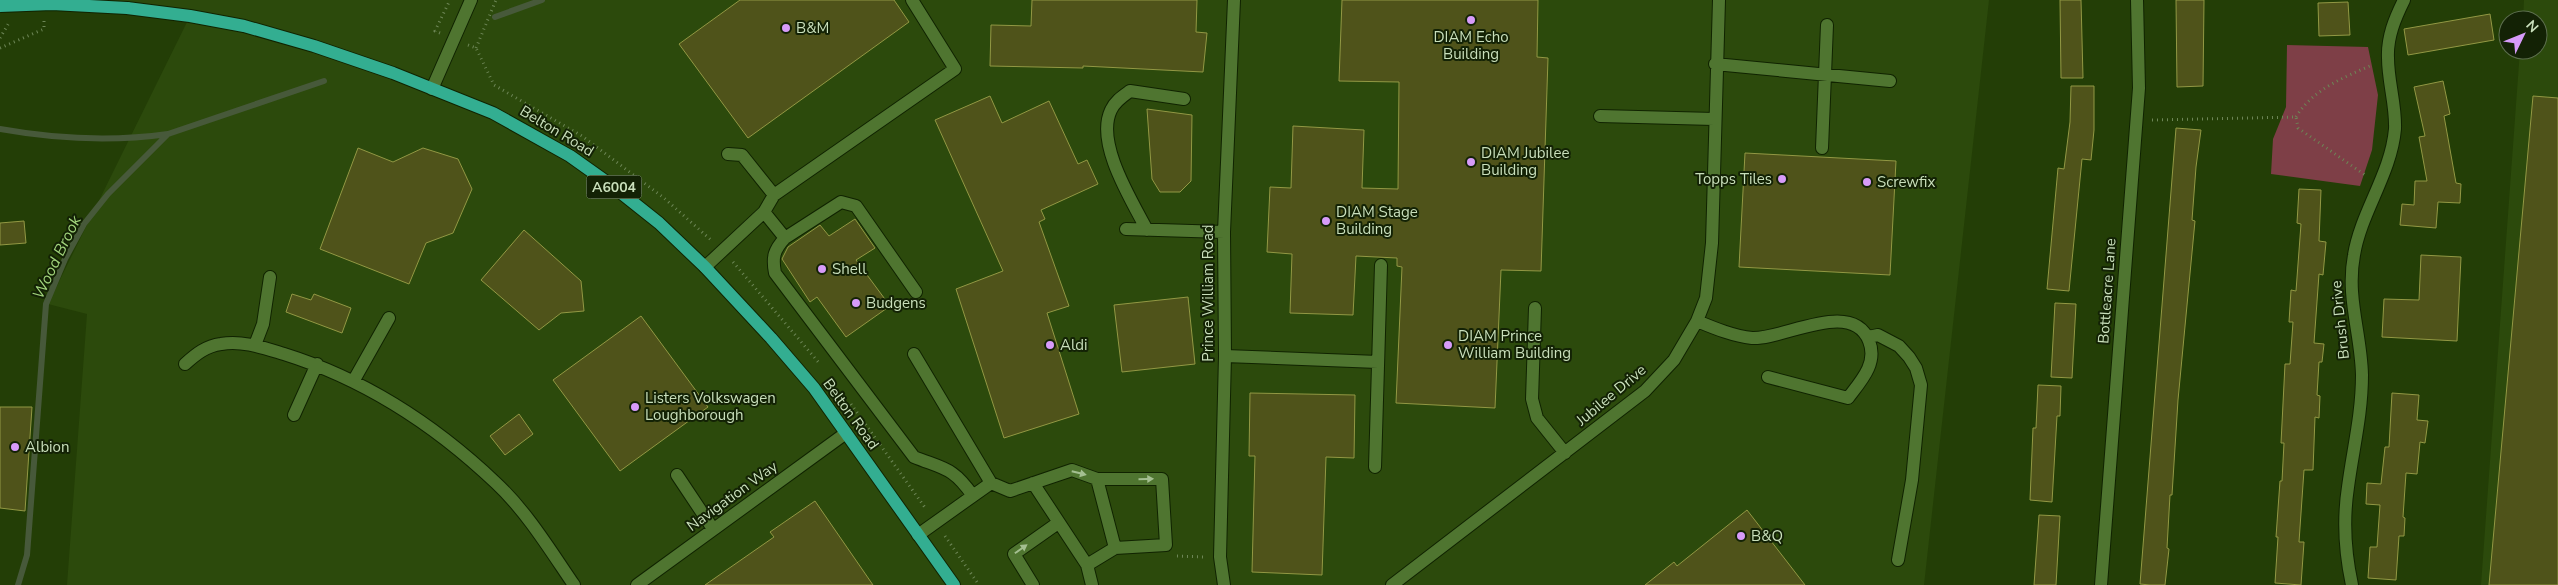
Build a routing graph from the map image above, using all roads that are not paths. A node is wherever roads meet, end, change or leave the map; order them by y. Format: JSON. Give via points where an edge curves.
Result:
{"nodes":[{"id":1,"x":470,"y":0,"type":"edge"},
{"id":2,"x":912,"y":0,"type":"edge"},
{"id":3,"x":1234,"y":0,"type":"edge"},
{"id":4,"x":1719,"y":0,"type":"edge"},
{"id":5,"x":2137,"y":0,"type":"edge"},
{"id":6,"x":2404,"y":0,"type":"edge"},
{"id":7,"x":0,"y":6,"type":"edge"},
{"id":8,"x":1827,"y":25,"type":"dead end"},
{"id":9,"x":1716,"y":64,"type":"junction"},
{"id":10,"x":1824,"y":75,"type":"junction"},
{"id":11,"x":1890,"y":81,"type":"dead end"},
{"id":12,"x":432,"y":89,"type":"junction"},
{"id":13,"x":1184,"y":99,"type":"dead end"},
{"id":14,"x":1600,"y":116,"type":"dead end"},
{"id":15,"x":1714,"y":119,"type":"junction"},
{"id":16,"x":1822,"y":148,"type":"dead end"},
{"id":17,"x":728,"y":154,"type":"dead end"},
{"id":18,"x":774,"y":195,"type":"junction"},
{"id":19,"x":764,"y":212,"type":"junction"},
{"id":20,"x":1126,"y":230,"type":"dead end"},
{"id":21,"x":1147,"y":230,"type":"junction"},
{"id":22,"x":1224,"y":232,"type":"junction"},
{"id":23,"x":785,"y":238,"type":"junction"},
{"id":24,"x":1381,"y":265,"type":"dead end"},
{"id":25,"x":705,"y":268,"type":"junction"},
{"id":26,"x":270,"y":277,"type":"dead end"},
{"id":27,"x":916,"y":292,"type":"dead end"},
{"id":28,"x":1536,"y":308,"type":"dead end"},
{"id":29,"x":389,"y":318,"type":"dead end"},
{"id":30,"x":1697,"y":321,"type":"junction"},
{"id":31,"x":1868,"y":337,"type":"junction"},
{"id":32,"x":255,"y":345,"type":"junction"},
{"id":33,"x":914,"y":354,"type":"dead end"},
{"id":34,"x":1225,"y":356,"type":"junction"},
{"id":35,"x":1378,"y":362,"type":"junction"},
{"id":36,"x":185,"y":364,"type":"dead end"},
{"id":37,"x":317,"y":364,"type":"junction"},
{"id":38,"x":1768,"y":377,"type":"dead end"},
{"id":39,"x":354,"y":380,"type":"junction"},
{"id":40,"x":294,"y":415,"type":"dead end"},
{"id":41,"x":846,"y":433,"type":"junction"},
{"id":42,"x":1565,"y":453,"type":"junction"},
{"id":43,"x":1376,"y":466,"type":"dead end"},
{"id":44,"x":676,"y":475,"type":"dead end"},
{"id":45,"x":1097,"y":479,"type":"junction"},
{"id":46,"x":991,"y":483,"type":"junction"},
{"id":47,"x":1033,"y":483,"type":"junction"},
{"id":48,"x":973,"y":496,"type":"junction"},
{"id":49,"x":1058,"y":523,"type":"junction"},
{"id":50,"x":714,"y":530,"type":"junction"},
{"id":51,"x":918,"y":535,"type":"junction"},
{"id":52,"x":1115,"y":548,"type":"junction"},
{"id":53,"x":1898,"y":560,"type":"dead end"},
{"id":54,"x":1087,"y":565,"type":"junction"},
{"id":55,"x":574,"y":585,"type":"edge"},
{"id":56,"x":637,"y":585,"type":"edge"},
{"id":57,"x":954,"y":585,"type":"edge"},
{"id":58,"x":1033,"y":585,"type":"edge"},
{"id":59,"x":1092,"y":585,"type":"edge"},
{"id":60,"x":1224,"y":585,"type":"edge"},
{"id":61,"x":1392,"y":585,"type":"edge"},
{"id":62,"x":2101,"y":585,"type":"edge"},
{"id":63,"x":2352,"y":585,"type":"edge"}],
"edges":[{"from":1,"to":12,"type":"street"},
{"from":2,"to":18,"type":"street","via":[[955,69]]},
{"from":3,"to":22,"type":"street","name":"Prince William Road"},
{"from":4,"to":9,"type":"street","name":"Jubilee Drive"},
{"from":5,"to":62,"type":"street","name":"Bottleacre Lane","via":[[2139,88]]},
{"from":6,"to":63,"type":"street","name":"Brush Drive","via":[[2389,40],[2394,129],[2388,160],[2354,252],[2350,284],[2362,373],[2361,413],[2347,489],[2345,554]]},
{"from":7,"to":12,"type":"main road","name":"Belton Road","number":"A6004","bridge":true,"via":[[127,8],[190,16],[279,35]]},
{"from":8,"to":10,"type":"street"},
{"from":9,"to":10,"type":"street"},
{"from":9,"to":15,"type":"street","name":"Jubilee Drive"},
{"from":10,"to":11,"type":"street"},
{"from":10,"to":16,"type":"street"},
{"from":12,"to":25,"type":"main road","name":"Belton Road","number":"A6004","via":[[508,120],[570,156],[659,223]]},
{"from":13,"to":21,"type":"street","via":[[1130,91],[1111,110],[1107,128],[1111,151],[1122,183]]},
{"from":14,"to":15,"type":"street"},
{"from":15,"to":30,"type":"street","name":"Jubilee Drive","via":[[1710,276]]},
{"from":17,"to":18,"type":"street","via":[[742,155]]},
{"from":18,"to":19,"type":"street"},
{"from":19,"to":23,"type":"street"},
{"from":19,"to":25,"type":"street"},
{"from":20,"to":21,"type":"street"},
{"from":21,"to":22,"type":"street"},
{"from":22,"to":34,"type":"street","name":"Prince William Road"},
{"from":23,"to":27,"type":"street","via":[[841,202],[849,202],[856,206]]},
{"from":23,"to":48,"type":"street","via":[[774,249],[775,273],[914,456],[960,477]]},
{"from":24,"to":35,"type":"street"},
{"from":25,"to":41,"type":"main road","name":"Belton Road","number":"A6004","via":[[814,388]]},
{"from":26,"to":32,"type":"street","via":[[263,324]]},
{"from":28,"to":42,"type":"street","via":[[1532,399],[1537,418]]},
{"from":29,"to":39,"type":"street"},
{"from":30,"to":31,"type":"street","via":[[1727,333],[1753,338],[1837,320],[1856,325]]},
{"from":30,"to":42,"type":"street","name":"Jubilee Drive","via":[[1674,360],[1645,391]]},
{"from":31,"to":38,"type":"street","via":[[1873,350],[1869,368],[1848,398]]},
{"from":31,"to":53,"type":"street","via":[[1878,335],[1899,346],[1916,368],[1921,385],[1912,480]]},
{"from":32,"to":36,"type":"street","via":[[222,344],[201,350]]},
{"from":32,"to":37,"type":"street"},
{"from":33,"to":46,"type":"street"},
{"from":34,"to":35,"type":"street"},
{"from":34,"to":60,"type":"street","name":"Prince William Road","via":[[1220,557]]},
{"from":35,"to":43,"type":"street"},
{"from":37,"to":39,"type":"street"},
{"from":37,"to":40,"type":"street"},
{"from":39,"to":55,"type":"street","via":[[417,419],[497,484],[537,532]]},
{"from":41,"to":50,"type":"street","name":"Navigation Way"},
{"from":41,"to":51,"type":"main road","name":"Belton Road","number":"A6004"},
{"from":42,"to":61,"type":"street","name":"Jubilee Drive"},
{"from":44,"to":50,"type":"street"},
{"from":47,"to":45,"type":"street","one_way":true,"via":[[1072,470]]},
{"from":45,"to":52,"type":"street"},
{"from":45,"to":52,"type":"street","one_way":true,"via":[[1162,479],[1166,545]]},
{"from":46,"to":47,"type":"street","via":[[1010,491]]},
{"from":46,"to":48,"type":"street"},
{"from":47,"to":49,"type":"street"},
{"from":48,"to":51,"type":"street"},
{"from":49,"to":54,"type":"street"},
{"from":58,"to":49,"type":"street","one_way":true,"via":[[1014,554]]},
{"from":50,"to":56,"type":"street","name":"Navigation Way"},
{"from":51,"to":57,"type":"main road","name":"Belton Road","number":"A6004"},
{"from":52,"to":54,"type":"street"},
{"from":54,"to":59,"type":"street"}]}
